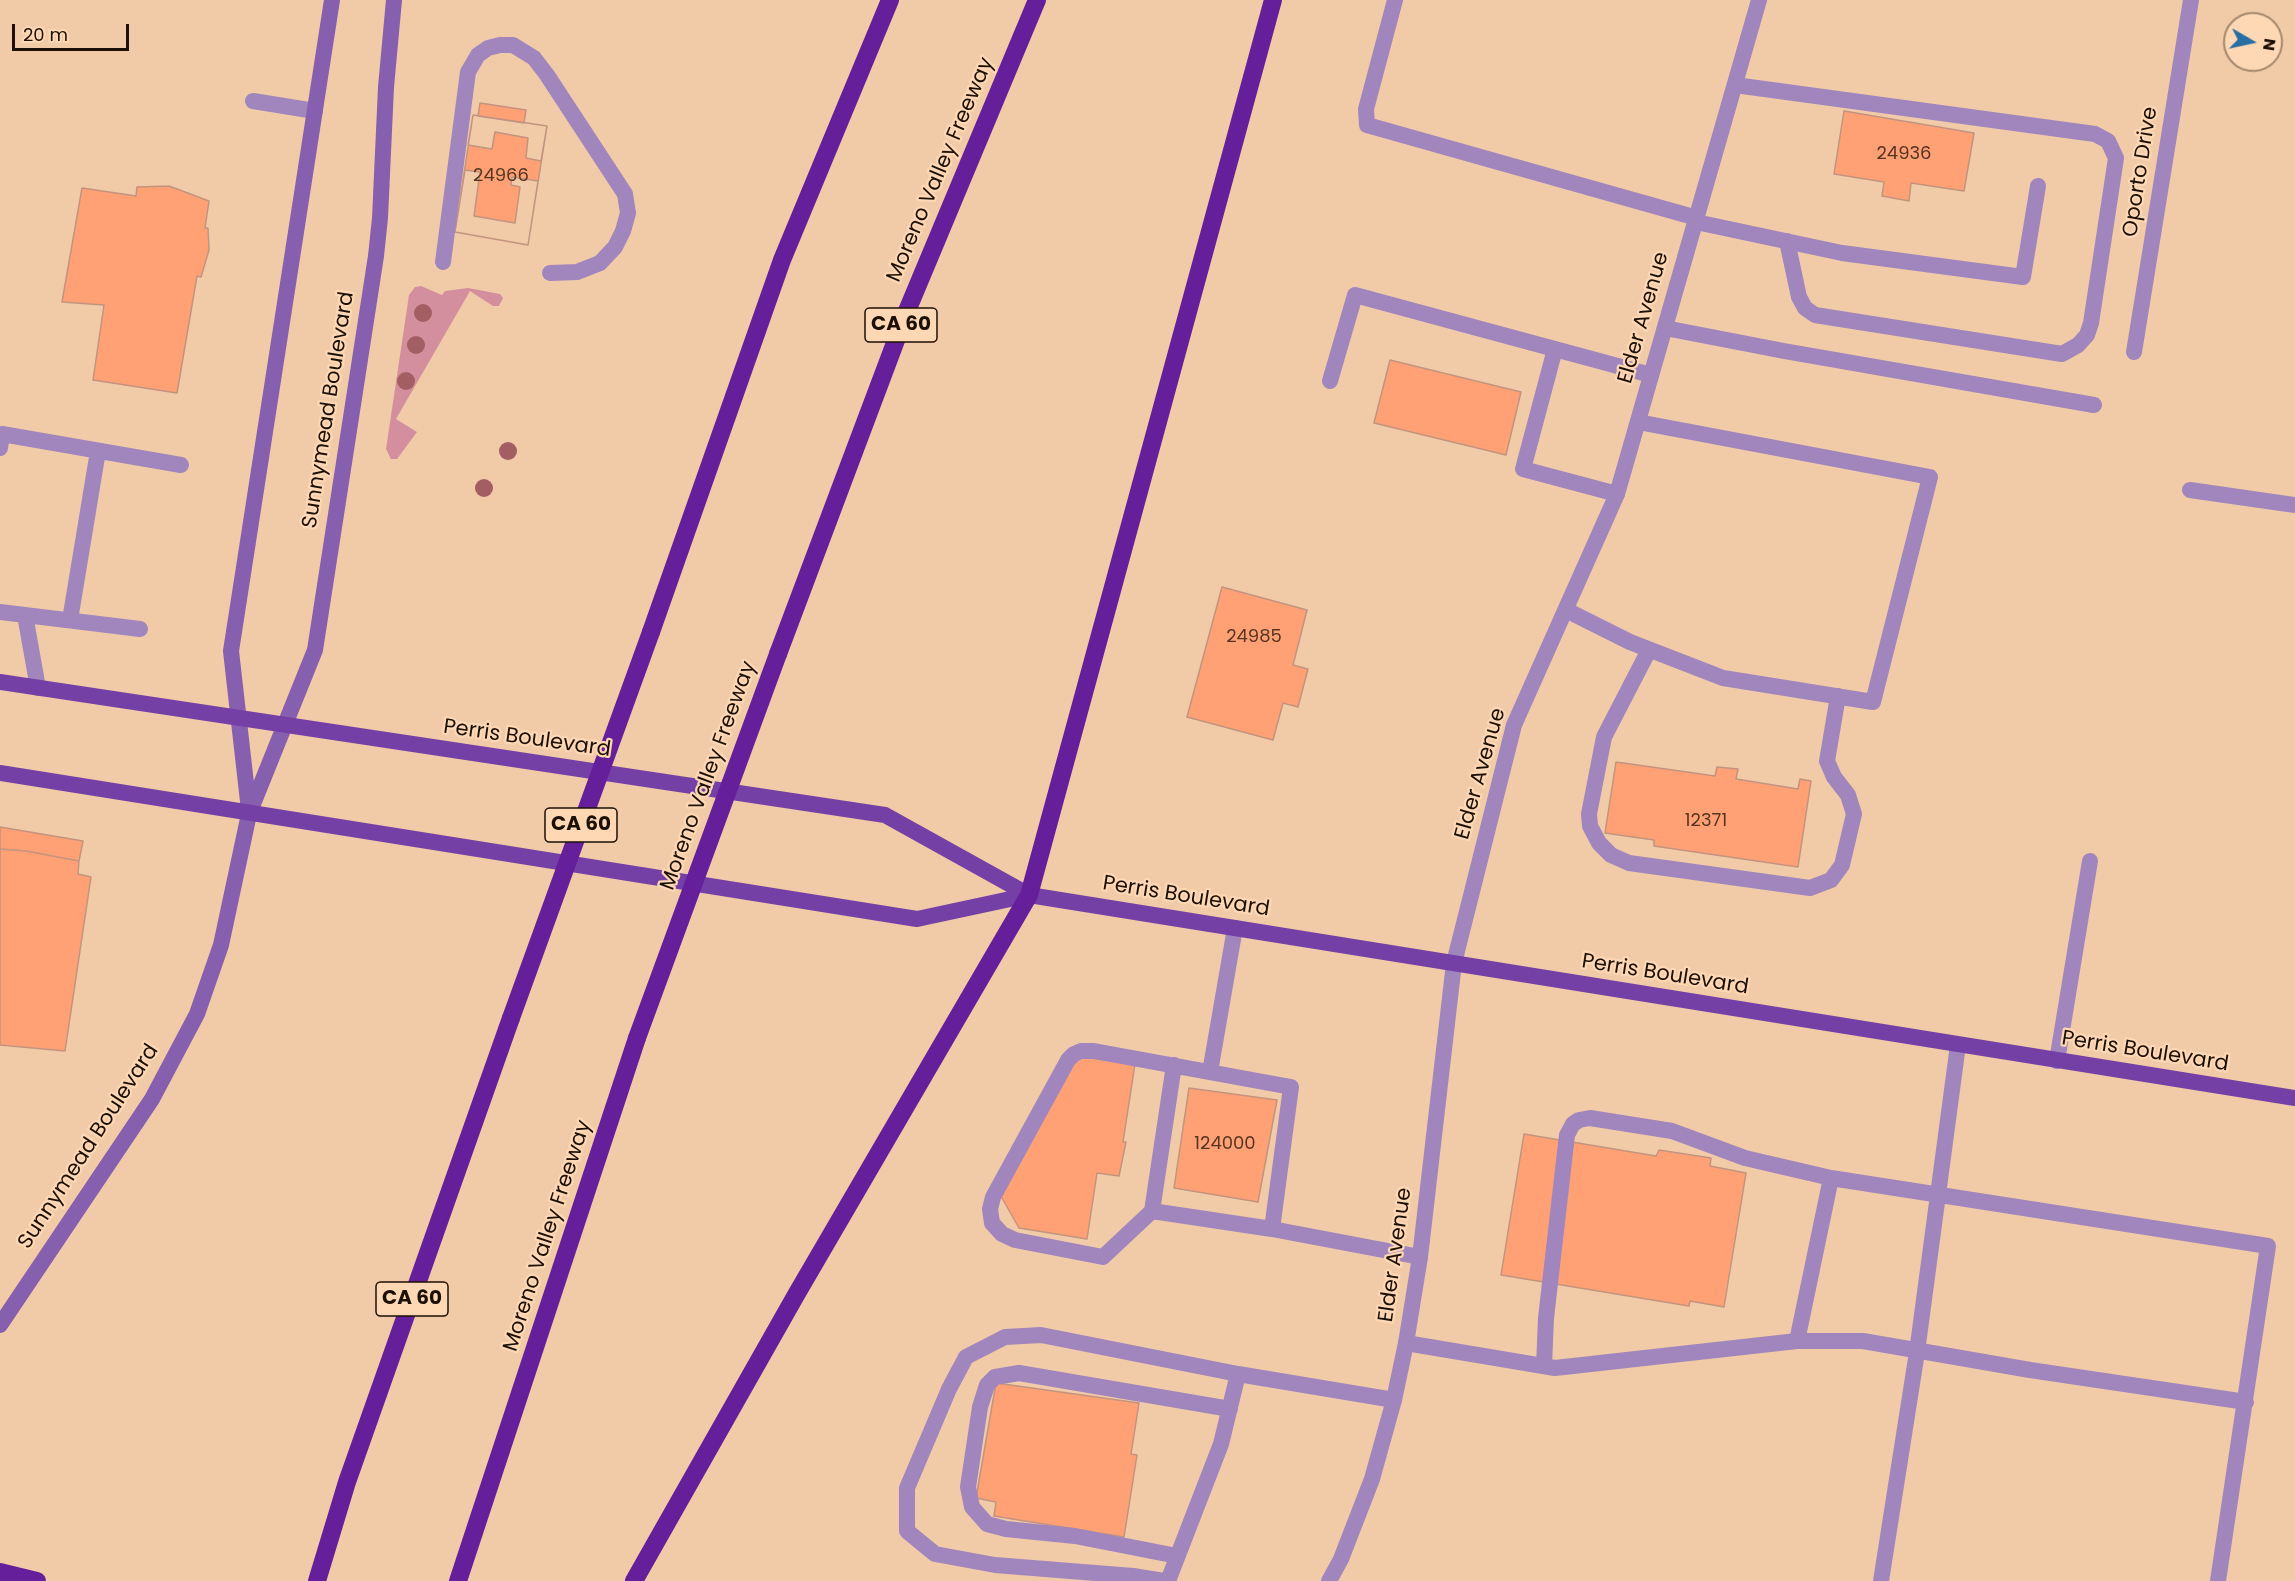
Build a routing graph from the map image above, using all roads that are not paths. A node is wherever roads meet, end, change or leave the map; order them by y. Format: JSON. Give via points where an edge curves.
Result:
{"nodes":[{"id":1,"x":332,"y":0,"type":"edge"},
{"id":2,"x":394,"y":0,"type":"edge"},
{"id":3,"x":891,"y":0,"type":"edge"},
{"id":4,"x":1037,"y":0,"type":"edge"},
{"id":5,"x":1273,"y":0,"type":"edge"},
{"id":6,"x":1395,"y":0,"type":"edge"},
{"id":7,"x":1759,"y":0,"type":"edge"},
{"id":8,"x":2191,"y":0,"type":"edge"},
{"id":9,"x":1735,"y":86,"type":"junction"},
{"id":10,"x":254,"y":101,"type":"dead end"},
{"id":11,"x":315,"y":111,"type":"junction"},
{"id":12,"x":2038,"y":186,"type":"dead end"},
{"id":13,"x":1696,"y":220,"type":"junction"},
{"id":14,"x":1787,"y":241,"type":"junction"},
{"id":15,"x":443,"y":262,"type":"dead end"},
{"id":16,"x":550,"y":273,"type":"dead end"},
{"id":17,"x":1665,"y":328,"type":"junction"},
{"id":18,"x":1556,"y":349,"type":"junction"},
{"id":19,"x":2134,"y":352,"type":"dead end"},
{"id":20,"x":1651,"y":375,"type":"junction"},
{"id":21,"x":1330,"y":381,"type":"dead end"},
{"id":22,"x":2094,"y":405,"type":"dead end"},
{"id":23,"x":1638,"y":422,"type":"junction"},
{"id":24,"x":0,"y":448,"type":"edge"},
{"id":25,"x":98,"y":451,"type":"junction"},
{"id":26,"x":181,"y":465,"type":"dead end"},
{"id":27,"x":2190,"y":490,"type":"dead end"},
{"id":28,"x":1617,"y":494,"type":"junction"},
{"id":29,"x":2295,"y":505,"type":"edge"},
{"id":30,"x":1566,"y":610,"type":"junction"},
{"id":31,"x":0,"y":612,"type":"edge"},
{"id":32,"x":25,"y":615,"type":"junction"},
{"id":33,"x":70,"y":620,"type":"junction"},
{"id":34,"x":140,"y":629,"type":"dead end"},
{"id":35,"x":1649,"y":650,"type":"junction"},
{"id":36,"x":0,"y":682,"type":"edge"},
{"id":37,"x":38,"y":688,"type":"junction"},
{"id":38,"x":1838,"y":696,"type":"junction"},
{"id":39,"x":239,"y":718,"type":"junction"},
{"id":40,"x":285,"y":725,"type":"junction"},
{"id":41,"x":0,"y":773,"type":"edge"},
{"id":42,"x":249,"y":814,"type":"junction"},
{"id":43,"x":2090,"y":861,"type":"dead end"},
{"id":44,"x":1029,"y":895,"type":"junction"},
{"id":45,"x":1234,"y":928,"type":"junction"},
{"id":46,"x":1454,"y":963,"type":"junction"},
{"id":47,"x":1958,"y":1045,"type":"junction"},
{"id":48,"x":2057,"y":1061,"type":"junction"},
{"id":49,"x":1174,"y":1065,"type":"junction"},
{"id":50,"x":1210,"y":1072,"type":"junction"},
{"id":51,"x":2295,"y":1098,"type":"edge"},
{"id":52,"x":1831,"y":1178,"type":"junction"},
{"id":53,"x":1938,"y":1194,"type":"junction"},
{"id":54,"x":1152,"y":1211,"type":"junction"},
{"id":55,"x":1272,"y":1229,"type":"junction"},
{"id":56,"x":1420,"y":1257,"type":"junction"},
{"id":57,"x":0,"y":1325,"type":"edge"},
{"id":58,"x":1797,"y":1341,"type":"junction"},
{"id":59,"x":1406,"y":1343,"type":"junction"},
{"id":60,"x":1917,"y":1352,"type":"junction"},
{"id":61,"x":1544,"y":1366,"type":"junction"},
{"id":62,"x":1238,"y":1374,"type":"junction"},
{"id":63,"x":1394,"y":1400,"type":"junction"},
{"id":64,"x":2246,"y":1402,"type":"junction"},
{"id":65,"x":1230,"y":1409,"type":"junction"},
{"id":66,"x":1177,"y":1556,"type":"junction"},
{"id":67,"x":0,"y":1572,"type":"edge"},
{"id":68,"x":37,"y":1581,"type":"edge"},
{"id":69,"x":317,"y":1581,"type":"edge"},
{"id":70,"x":458,"y":1581,"type":"edge"},
{"id":71,"x":634,"y":1581,"type":"edge"},
{"id":72,"x":1166,"y":1581,"type":"edge"},
{"id":73,"x":1329,"y":1581,"type":"edge"},
{"id":74,"x":1881,"y":1581,"type":"edge"},
{"id":75,"x":2218,"y":1581,"type":"edge"}],
"edges":[{"from":1,"to":11,"type":"main road","name":"Sunnymead Boulevard"},
{"from":2,"to":40,"type":"main road","name":"Sunnymead Boulevard","via":[[376,256],[315,650]]},
{"from":3,"to":69,"type":"highway","number":"CA 60","bridge":true,"via":[[782,260],[347,1482]]},
{"from":4,"to":70,"type":"highway","name":"Moreno Valley Freeway","number":"CA 60","bridge":true,"via":[[907,311],[637,1038]]},
{"from":5,"to":44,"type":"highway"},
{"from":6,"to":13,"type":"street","via":[[1365,109],[1367,125]]},
{"from":7,"to":9,"type":"street","name":"Elder Avenue"},
{"from":8,"to":19,"type":"street","name":"Oporto Drive"},
{"from":9,"to":13,"type":"street","name":"Elder Avenue"},
{"from":9,"to":14,"type":"street","via":[[2095,134],[2108,141],[2116,158],[2091,323],[2078,345],[2062,354],[1815,315],[1799,297]]},
{"from":10,"to":11,"type":"street"},
{"from":11,"to":39,"type":"main road","name":"Sunnymead Boulevard","via":[[231,651]]},
{"from":12,"to":14,"type":"street","via":[[2023,277],[1842,253]]},
{"from":13,"to":14,"type":"street"},
{"from":13,"to":17,"type":"street","name":"Elder Avenue"},
{"from":15,"to":16,"type":"street","via":[[468,72],[478,55],[488,48],[513,45],[534,58],[547,75],[625,194],[628,213],[623,231],[600,263],[577,272]]},
{"from":17,"to":20,"type":"street","name":"Elder Avenue"},
{"from":17,"to":22,"type":"street"},
{"from":18,"to":20,"type":"street"},
{"from":18,"to":21,"type":"street","via":[[1355,295]]},
{"from":18,"to":28,"type":"street","via":[[1522,469]]},
{"from":20,"to":23,"type":"street","name":"Elder Avenue"},
{"from":23,"to":28,"type":"street","name":"Elder Avenue"},
{"from":23,"to":38,"type":"street","via":[[1930,477],[1873,702]]},
{"from":24,"to":25,"type":"street","via":[[2,434]]},
{"from":25,"to":26,"type":"street"},
{"from":25,"to":33,"type":"street"},
{"from":27,"to":29,"type":"street"},
{"from":28,"to":30,"type":"street","name":"Elder Avenue"},
{"from":30,"to":35,"type":"street"},
{"from":30,"to":46,"type":"street","name":"Elder Avenue","via":[[1514,725]]},
{"from":31,"to":32,"type":"street"},
{"from":32,"to":33,"type":"street"},
{"from":32,"to":37,"type":"street"},
{"from":33,"to":34,"type":"street"},
{"from":35,"to":38,"type":"street","via":[[1723,678]]},
{"from":35,"to":38,"type":"street","via":[[1604,737],[1589,814],[1599,843],[1611,855],[1629,863],[1810,888],[1831,880],[1842,865],[1854,814],[1848,795],[1827,761]]},
{"from":36,"to":37,"type":"main road","name":"Perris Boulevard"},
{"from":37,"to":39,"type":"main road","name":"Perris Boulevard"},
{"from":39,"to":40,"type":"main road","name":"Perris Boulevard"},
{"from":39,"to":42,"type":"main road","name":"Sunnymead Boulevard"},
{"from":40,"to":42,"type":"main road","name":"Sunnymead Boulevard"},
{"from":40,"to":44,"type":"main road","name":"Perris Boulevard","via":[[885,815]]},
{"from":41,"to":42,"type":"main road","name":"Perris Boulevard"},
{"from":42,"to":44,"type":"main road","name":"Perris Boulevard","via":[[917,919]]},
{"from":42,"to":57,"type":"main road","name":"Sunnymead Boulevard","via":[[221,945],[186,1037],[152,1099]]},
{"from":43,"to":48,"type":"street"},
{"from":44,"to":45,"type":"main road","name":"Perris Boulevard"},
{"from":44,"to":71,"type":"highway"},
{"from":45,"to":46,"type":"main road","name":"Perris Boulevard"},
{"from":45,"to":50,"type":"street"},
{"from":46,"to":47,"type":"main road","name":"Perris Boulevard"},
{"from":46,"to":56,"type":"street","name":"Elder Avenue"},
{"from":47,"to":48,"type":"main road","name":"Perris Boulevard"},
{"from":47,"to":53,"type":"street"},
{"from":48,"to":51,"type":"main road","name":"Perris Boulevard"},
{"from":49,"to":50,"type":"street"},
{"from":49,"to":54,"type":"street"},
{"from":49,"to":54,"type":"street","via":[[1094,1051],[1074,1054],[993,1197],[990,1209],[992,1223],[1015,1240],[1103,1257]]},
{"from":50,"to":55,"type":"street","via":[[1291,1087]]},
{"from":52,"to":53,"type":"street"},
{"from":52,"to":58,"type":"street"},
{"from":52,"to":61,"type":"street","via":[[1745,1158],[1672,1131],[1590,1118],[1579,1120],[1567,1136]]},
{"from":53,"to":60,"type":"street"},
{"from":53,"to":64,"type":"street","via":[[2268,1246]]},
{"from":54,"to":55,"type":"street"},
{"from":55,"to":56,"type":"street"},
{"from":56,"to":59,"type":"street","name":"Elder Avenue"},
{"from":58,"to":60,"type":"street","via":[[1863,1341]]},
{"from":58,"to":61,"type":"street"},
{"from":59,"to":61,"type":"street"},
{"from":59,"to":63,"type":"street","name":"Elder Avenue"},
{"from":60,"to":64,"type":"street"},
{"from":60,"to":74,"type":"street"},
{"from":62,"to":63,"type":"street"},
{"from":62,"to":65,"type":"street"},
{"from":62,"to":72,"type":"street","via":[[1041,1335],[1005,1337],[966,1357],[907,1488],[907,1531],[935,1554],[995,1565]]},
{"from":63,"to":73,"type":"street","name":"Elder Avenue","via":[[1372,1479]]},
{"from":64,"to":75,"type":"street"},
{"from":65,"to":66,"type":"street","via":[[1221,1444]]},
{"from":65,"to":66,"type":"street","via":[[1019,1373],[995,1377],[987,1385],[968,1487],[972,1507],[987,1524]]},
{"from":66,"to":72,"type":"street"},
{"from":67,"to":68,"type":"highway"}]}
